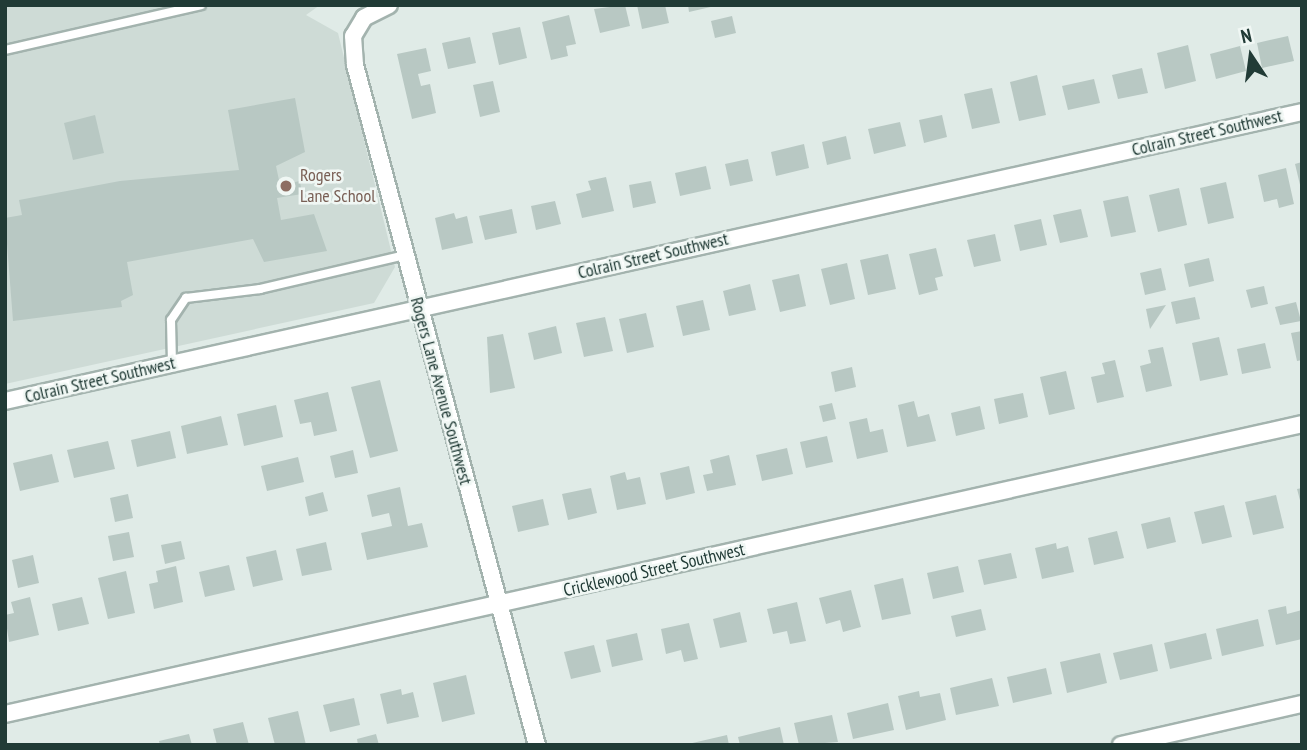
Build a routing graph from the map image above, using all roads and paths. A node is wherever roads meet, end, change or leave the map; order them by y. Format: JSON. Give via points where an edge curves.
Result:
{"nodes":[{"id":1,"x":201,"y":5,"type":"edge"},
{"id":2,"x":389,"y":5,"type":"edge"},
{"id":3,"x":5,"y":50,"type":"edge"},
{"id":4,"x":1302,"y":112,"type":"edge"},
{"id":5,"x":405,"y":255,"type":"junction"},
{"id":6,"x":419,"y":308,"type":"junction"},
{"id":7,"x":172,"y":363,"type":"junction"},
{"id":8,"x":5,"y":401,"type":"edge"},
{"id":9,"x":1302,"y":424,"type":"edge"},
{"id":10,"x":499,"y":605,"type":"junction"},
{"id":11,"x":1302,"y":704,"type":"edge"},
{"id":12,"x":5,"y":714,"type":"edge"},
{"id":13,"x":537,"y":745,"type":"edge"},
{"id":14,"x":1121,"y":745,"type":"edge"}],
"edges":[{"from":1,"to":3,"type":"lane"},
{"from":2,"to":5,"type":"street","name":"Rogers Lane Avenue Southwest","via":[[365,18],[353,36],[355,65]]},
{"from":4,"to":6,"type":"street","name":"Colrain Street Southwest"},
{"from":5,"to":6,"type":"street","name":"Rogers Lane Avenue Southwest"},
{"from":5,"to":7,"type":"lane","via":[[260,289],[186,298],[171,320]]},
{"from":6,"to":7,"type":"street","name":"Colrain Street Southwest"},
{"from":6,"to":10,"type":"street","name":"Rogers Lane Avenue Southwest"},
{"from":7,"to":8,"type":"street","name":"Colrain Street Southwest"},
{"from":9,"to":10,"type":"street","name":"Cricklewood Street Southwest"},
{"from":10,"to":12,"type":"street","name":"Cricklewood Street Southwest"},
{"from":10,"to":13,"type":"street","name":"Rogers Lane Avenue Southwest"},
{"from":11,"to":14,"type":"street"}]}
